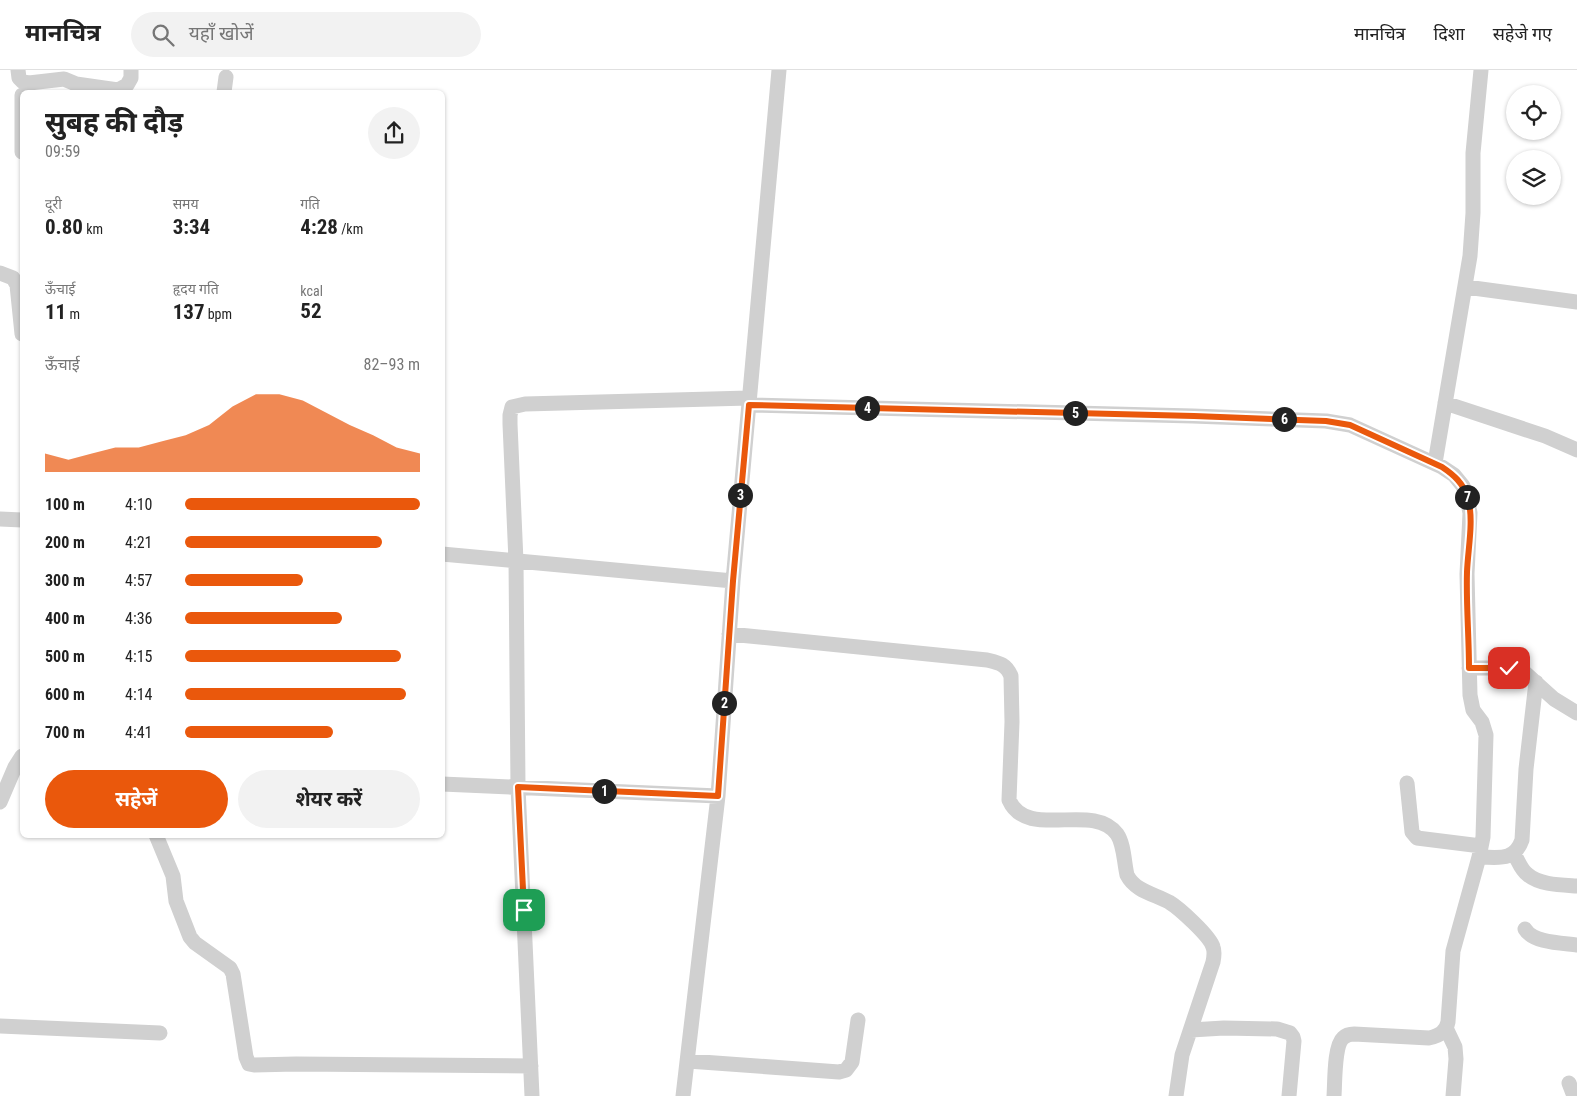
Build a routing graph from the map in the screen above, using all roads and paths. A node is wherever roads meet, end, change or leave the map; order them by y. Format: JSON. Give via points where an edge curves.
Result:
{"nodes":[{"id":1,"x":131,"y":70,"type":"edge"},
{"id":2,"x":779,"y":70,"type":"edge"},
{"id":3,"x":1481,"y":70,"type":"edge"},
{"id":4,"x":226,"y":77,"type":"dead end"},
{"id":5,"x":22,"y":85,"type":"edge"},
{"id":6,"x":123,"y":90,"type":"edge"},
{"id":7,"x":224,"y":90,"type":"edge"},
{"id":8,"x":0,"y":273,"type":"edge"},
{"id":9,"x":1466,"y":287,"type":"junction"},
{"id":10,"x":1577,"y":302,"type":"edge"},
{"id":11,"x":20,"y":310,"type":"edge"},
{"id":12,"x":749,"y":401,"type":"junction"},
{"id":13,"x":1446,"y":403,"type":"junction"},
{"id":14,"x":1577,"y":450,"type":"edge"},
{"id":15,"x":1435,"y":463,"type":"junction"},
{"id":16,"x":0,"y":519,"type":"edge"},
{"id":17,"x":20,"y":520,"type":"edge"},
{"id":18,"x":445,"y":554,"type":"edge"},
{"id":19,"x":516,"y":561,"type":"junction"},
{"id":20,"x":733,"y":581,"type":"junction"},
{"id":21,"x":729,"y":634,"type":"junction"},
{"id":22,"x":1469,"y":668,"type":"junction"},
{"id":23,"x":1536,"y":682,"type":"junction"},
{"id":24,"x":1577,"y":713,"type":"edge"},
{"id":25,"x":20,"y":759,"type":"edge"},
{"id":26,"x":1407,"y":782,"type":"dead end"},
{"id":27,"x":445,"y":784,"type":"edge"},
{"id":28,"x":518,"y":787,"type":"junction"},
{"id":29,"x":718,"y":796,"type":"junction"},
{"id":30,"x":0,"y":802,"type":"edge"},
{"id":31,"x":157,"y":838,"type":"edge"},
{"id":32,"x":1480,"y":852,"type":"junction"},
{"id":33,"x":1514,"y":854,"type":"junction"},
{"id":34,"x":1577,"y":886,"type":"edge"},
{"id":35,"x":1525,"y":930,"type":"dead end"},
{"id":36,"x":1577,"y":945,"type":"edge"},
{"id":37,"x":858,"y":1020,"type":"dead end"},
{"id":38,"x":0,"y":1026,"type":"edge"},
{"id":39,"x":1446,"y":1028,"type":"junction"},
{"id":40,"x":1191,"y":1030,"type":"junction"},
{"id":41,"x":160,"y":1032,"type":"dead end"},
{"id":42,"x":688,"y":1061,"type":"junction"},
{"id":43,"x":531,"y":1066,"type":"junction"},
{"id":44,"x":532,"y":1096,"type":"edge"},
{"id":45,"x":683,"y":1096,"type":"edge"},
{"id":46,"x":1176,"y":1096,"type":"edge"},
{"id":47,"x":1289,"y":1096,"type":"edge"},
{"id":48,"x":1334,"y":1096,"type":"edge"},
{"id":49,"x":1453,"y":1096,"type":"edge"}],
"edges":[{"from":1,"to":6,"type":"street","via":[[131,78]]},
{"from":2,"to":12,"type":"street"},
{"from":3,"to":9,"type":"street"},
{"from":4,"to":7,"type":"street"},
{"from":5,"to":6,"type":"street","via":[[64,79],[76,84]]},
{"from":8,"to":11,"type":"street","via":[[13,278],[18,285]]},
{"from":9,"to":10,"type":"street"},
{"from":9,"to":13,"type":"street"},
{"from":12,"to":15,"type":"street","via":[[1326,421],[1350,425]]},
{"from":12,"to":19,"type":"street","via":[[524,404],[512,407]]},
{"from":12,"to":20,"type":"street"},
{"from":13,"to":14,"type":"street"},
{"from":13,"to":15,"type":"street"},
{"from":15,"to":22,"type":"street","via":[[1454,475],[1468,498]]},
{"from":16,"to":17,"type":"street"},
{"from":18,"to":19,"type":"street"},
{"from":19,"to":20,"type":"street"},
{"from":19,"to":28,"type":"street"},
{"from":20,"to":21,"type":"street"},
{"from":21,"to":29,"type":"street"},
{"from":21,"to":40,"type":"street","via":[[1004,664],[1011,676],[1009,800],[1012,807],[1037,820],[1094,821],[1112,828],[1118,835],[1129,880],[1175,906],[1210,939],[1213,962]]},
{"from":22,"to":23,"type":"street","via":[[1515,669]]},
{"from":22,"to":32,"type":"street","via":[[1471,704],[1486,735]]},
{"from":23,"to":24,"type":"street","via":[[1554,699]]},
{"from":23,"to":33,"type":"street","via":[[1522,840]]},
{"from":25,"to":30,"type":"street"},
{"from":26,"to":32,"type":"street","via":[[1412,832],[1417,838]]},
{"from":27,"to":28,"type":"street"},
{"from":28,"to":29,"type":"street"},
{"from":28,"to":43,"type":"street"},
{"from":29,"to":42,"type":"street"},
{"from":31,"to":43,"type":"street","via":[[173,876],[176,901],[190,937],[230,968],[233,974],[249,1064]]},
{"from":32,"to":33,"type":"street"},
{"from":32,"to":39,"type":"street","via":[[1453,951]]},
{"from":33,"to":34,"type":"street","via":[[1526,874],[1535,879]]},
{"from":35,"to":36,"type":"street","via":[[1533,937]]},
{"from":37,"to":42,"type":"street","via":[[852,1062],[846,1070],[839,1072]]},
{"from":38,"to":41,"type":"street"},
{"from":39,"to":48,"type":"street","via":[[1429,1038],[1345,1036],[1337,1052]]},
{"from":39,"to":49,"type":"street","via":[[1455,1047]]},
{"from":40,"to":46,"type":"street","via":[[1182,1055]]},
{"from":40,"to":47,"type":"street","via":[[1278,1029],[1290,1033],[1294,1041]]},
{"from":42,"to":45,"type":"street"},
{"from":43,"to":44,"type":"street"}]}
